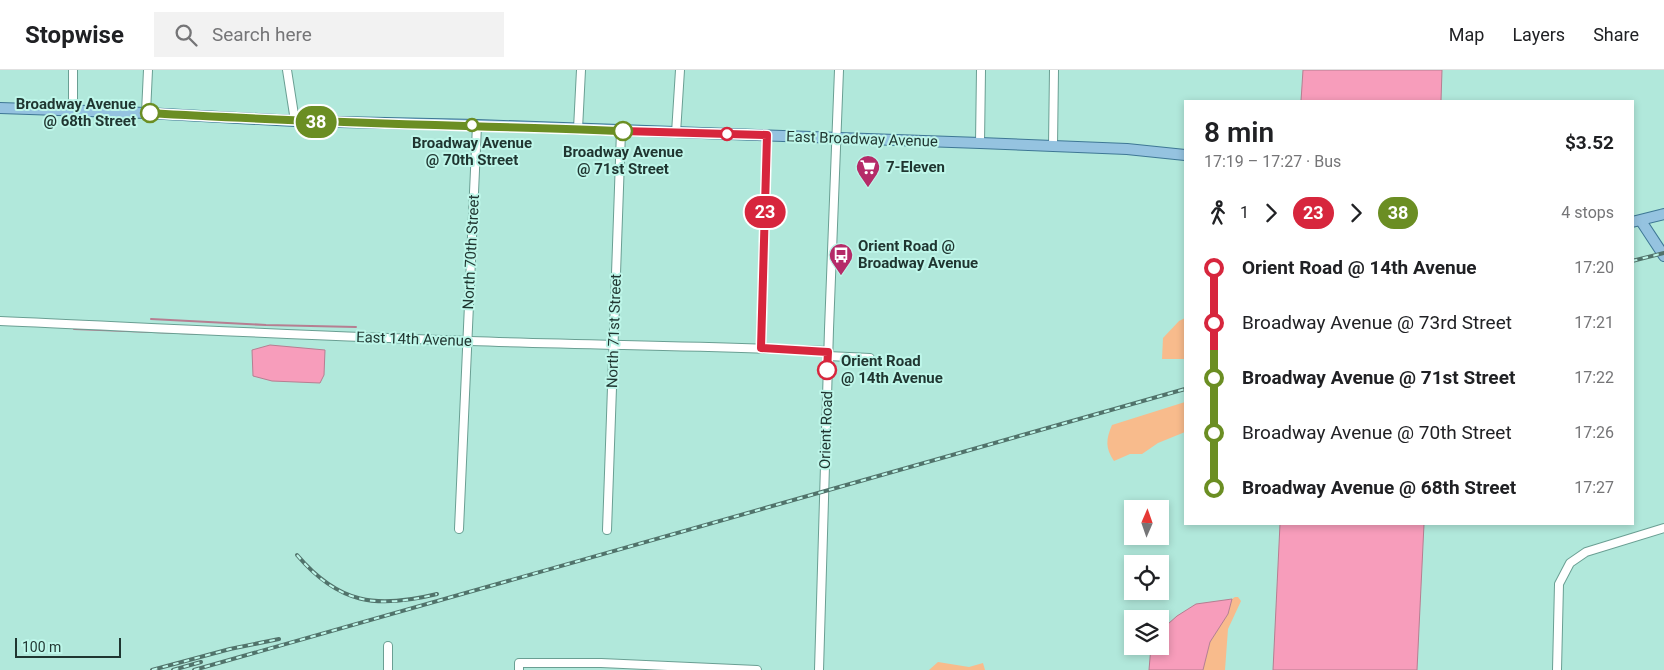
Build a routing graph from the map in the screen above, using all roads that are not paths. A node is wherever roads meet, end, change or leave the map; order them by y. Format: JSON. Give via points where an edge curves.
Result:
{"nodes":[{"id":1,"x":73,"y":70,"type":"edge"},
{"id":2,"x":148,"y":70,"type":"edge"},
{"id":3,"x":287,"y":70,"type":"edge"},
{"id":4,"x":581,"y":70,"type":"edge"},
{"id":5,"x":680,"y":70,"type":"edge"},
{"id":6,"x":839,"y":70,"type":"edge"},
{"id":7,"x":981,"y":70,"type":"edge"},
{"id":8,"x":1054,"y":70,"type":"edge"},
{"id":9,"x":0,"y":108,"type":"edge"},
{"id":10,"x":73,"y":111,"type":"junction"},
{"id":11,"x":146,"y":113,"type":"junction"},
{"id":12,"x":295,"y":121,"type":"junction"},
{"id":13,"x":477,"y":125,"type":"junction"},
{"id":14,"x":578,"y":129,"type":"junction"},
{"id":15,"x":621,"y":131,"type":"junction"},
{"id":16,"x":676,"y":133,"type":"junction"},
{"id":17,"x":767,"y":135,"type":"junction"},
{"id":18,"x":836,"y":138,"type":"junction"},
{"id":19,"x":980,"y":143,"type":"junction"},
{"id":20,"x":1053,"y":146,"type":"junction"},
{"id":21,"x":1184,"y":155,"type":"edge"},
{"id":22,"x":1664,"y":214,"type":"edge"},
{"id":23,"x":1637,"y":221,"type":"edge"},
{"id":24,"x":1664,"y":256,"type":"edge"},
{"id":25,"x":0,"y":321,"type":"edge"},
{"id":26,"x":466,"y":341,"type":"junction"},
{"id":27,"x":613,"y":346,"type":"junction"},
{"id":28,"x":761,"y":348,"type":"junction"},
{"id":29,"x":828,"y":354,"type":"junction"},
{"id":30,"x":870,"y":358,"type":"dead end"},
{"id":31,"x":1664,"y":528,"type":"edge"},
{"id":32,"x":459,"y":529,"type":"dead end"},
{"id":33,"x":607,"y":530,"type":"dead end"},
{"id":34,"x":388,"y":646,"type":"dead end"},
{"id":35,"x":519,"y":667,"type":"edge"},
{"id":36,"x":388,"y":670,"type":"edge"},
{"id":37,"x":757,"y":670,"type":"edge"},
{"id":38,"x":819,"y":670,"type":"edge"},
{"id":39,"x":1557,"y":670,"type":"edge"}],
"edges":[{"from":1,"to":10,"type":"street"},
{"from":2,"to":11,"type":"street"},
{"from":3,"to":12,"type":"street"},
{"from":4,"to":14,"type":"street"},
{"from":5,"to":16,"type":"street"},
{"from":6,"to":18,"type":"street","name":"Orient Road"},
{"from":7,"to":19,"type":"street"},
{"from":8,"to":20,"type":"street"},
{"from":9,"to":10,"type":"main road","name":"East Broadway Avenue"},
{"from":10,"to":11,"type":"main road","name":"East Broadway Avenue"},
{"from":11,"to":12,"type":"main road","name":"East Broadway Avenue"},
{"from":12,"to":13,"type":"main road","name":"East Broadway Avenue"},
{"from":13,"to":14,"type":"main road","name":"East Broadway Avenue"},
{"from":13,"to":26,"type":"street","name":"North 70th Street"},
{"from":14,"to":15,"type":"main road","name":"East Broadway Avenue"},
{"from":15,"to":16,"type":"main road","name":"East Broadway Avenue"},
{"from":15,"to":27,"type":"street","name":"North 71st Street"},
{"from":16,"to":17,"type":"main road","name":"East Broadway Avenue"},
{"from":17,"to":18,"type":"main road","name":"East Broadway Avenue"},
{"from":17,"to":28,"type":"street"},
{"from":18,"to":19,"type":"main road","name":"East Broadway Avenue"},
{"from":18,"to":29,"type":"street","name":"Orient Road"},
{"from":19,"to":20,"type":"main road","name":"East Broadway Avenue"},
{"from":20,"to":21,"type":"main road","name":"East Broadway Avenue"},
{"from":22,"to":23,"type":"main road"},
{"from":23,"to":24,"type":"main road"},
{"from":25,"to":26,"type":"street","name":"East 14th Avenue"},
{"from":26,"to":27,"type":"street","name":"East 14th Avenue"},
{"from":26,"to":32,"type":"street","name":"North 70th Street"},
{"from":27,"to":28,"type":"street","name":"East 14th Avenue"},
{"from":27,"to":33,"type":"street","name":"North 71st Street"},
{"from":28,"to":29,"type":"street","name":"East 14th Avenue"},
{"from":29,"to":30,"type":"street","name":"East 14th Avenue"},
{"from":29,"to":38,"type":"street","name":"Orient Road"},
{"from":31,"to":39,"type":"street","via":[[1586,552],[1570,563],[1559,584]]},
{"from":34,"to":36,"type":"street"},
{"from":35,"to":37,"type":"street","via":[[601,664]]}]}
